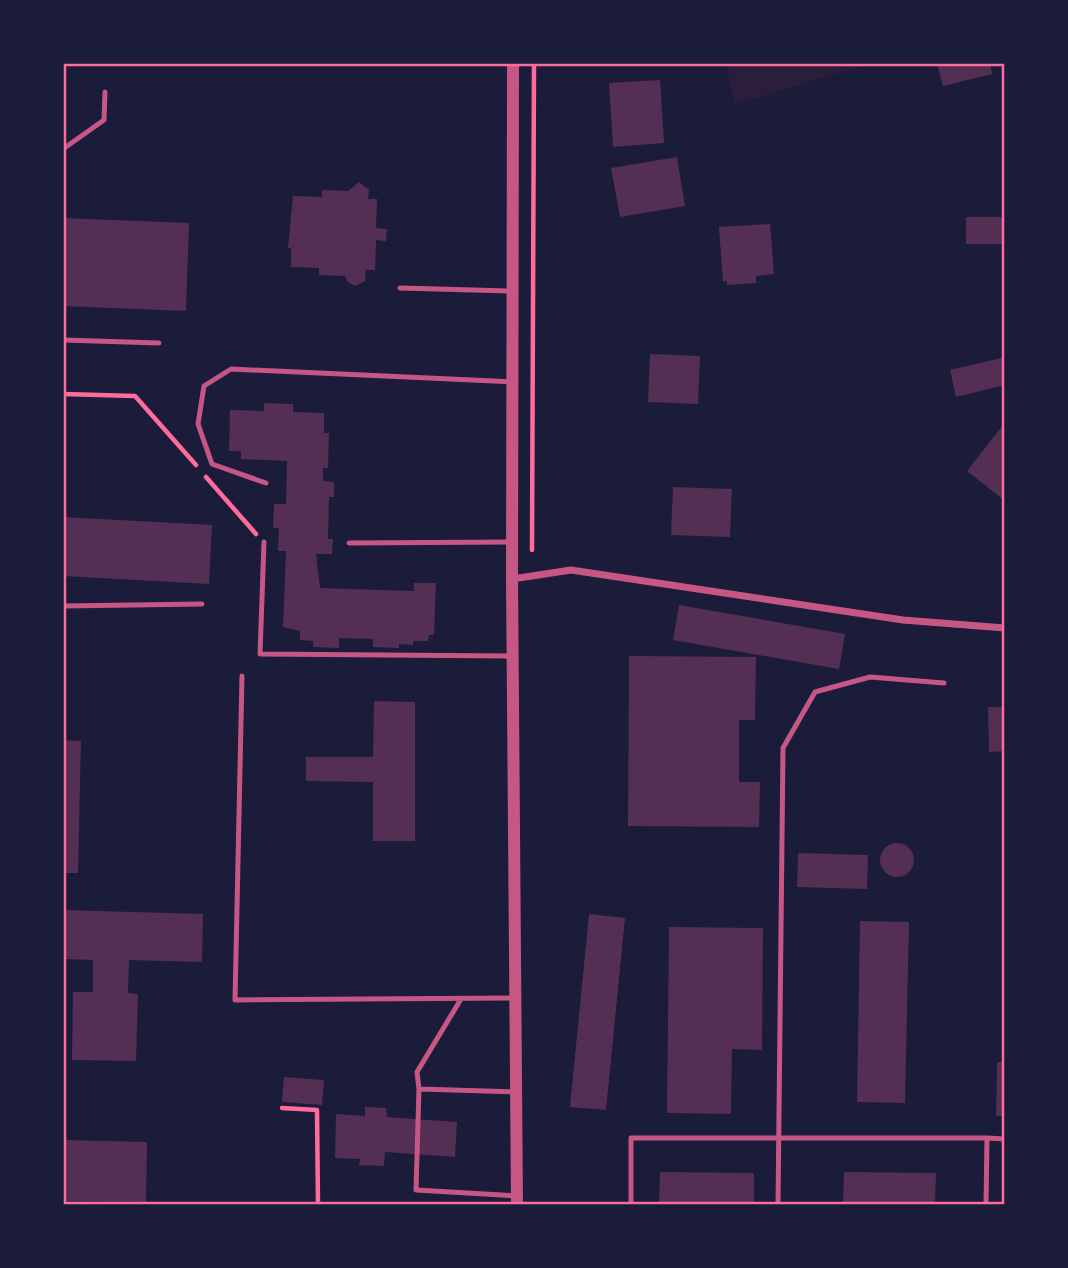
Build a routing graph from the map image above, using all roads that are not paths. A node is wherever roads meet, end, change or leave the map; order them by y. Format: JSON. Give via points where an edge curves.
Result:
{"nodes":[{"id":1,"x":513,"y":63,"type":"edge"},
{"id":2,"x":105,"y":92,"type":"dead end"},
{"id":3,"x":63,"y":149,"type":"edge"},
{"id":4,"x":400,"y":288,"type":"dead end"},
{"id":5,"x":513,"y":291,"type":"junction"},
{"id":6,"x":63,"y":340,"type":"edge"},
{"id":7,"x":159,"y":343,"type":"dead end"},
{"id":8,"x":513,"y":382,"type":"junction"},
{"id":9,"x":266,"y":484,"type":"dead end"},
{"id":10,"x":264,"y":542,"type":"road end"},
{"id":11,"x":513,"y":542,"type":"junction"},
{"id":12,"x":349,"y":543,"type":"dead end"},
{"id":13,"x":512,"y":579,"type":"junction"},
{"id":14,"x":202,"y":604,"type":"dead end"},
{"id":15,"x":63,"y":606,"type":"edge"},
{"id":16,"x":1005,"y":628,"type":"edge"},
{"id":17,"x":514,"y":656,"type":"junction"},
{"id":18,"x":242,"y":676,"type":"dead end"},
{"id":19,"x":944,"y":683,"type":"dead end"},
{"id":20,"x":517,"y":998,"type":"junction"},
{"id":21,"x":461,"y":999,"type":"junction"},
{"id":22,"x":419,"y":1090,"type":"junction"},
{"id":23,"x":518,"y":1092,"type":"junction"},
{"id":24,"x":778,"y":1138,"type":"junction"},
{"id":25,"x":987,"y":1138,"type":"junction"},
{"id":26,"x":1005,"y":1139,"type":"edge"},
{"id":27,"x":517,"y":1201,"type":"edge"},
{"id":28,"x":631,"y":1205,"type":"edge"},
{"id":29,"x":778,"y":1205,"type":"edge"},
{"id":30,"x":986,"y":1205,"type":"edge"}],
"edges":[{"from":1,"to":5,"type":"street"},
{"from":2,"to":3,"type":"lane","via":[[104,120]]},
{"from":4,"to":5,"type":"lane"},
{"from":5,"to":8,"type":"street"},
{"from":6,"to":7,"type":"lane"},
{"from":8,"to":9,"type":"lane","via":[[231,369],[204,386],[198,424],[212,464]]},
{"from":8,"to":11,"type":"street"},
{"from":10,"to":17,"type":"lane","via":[[260,653]]},
{"from":11,"to":12,"type":"lane"},
{"from":11,"to":13,"type":"street"},
{"from":13,"to":16,"type":"street","via":[[571,570],[903,620]]},
{"from":13,"to":17,"type":"street"},
{"from":14,"to":15,"type":"lane"},
{"from":17,"to":20,"type":"street"},
{"from":18,"to":21,"type":"lane","via":[[235,1000]]},
{"from":19,"to":24,"type":"lane","via":[[870,677],[815,692],[783,748]]},
{"from":20,"to":21,"type":"lane"},
{"from":20,"to":23,"type":"street"},
{"from":21,"to":22,"type":"lane","via":[[417,1072]]},
{"from":22,"to":23,"type":"lane"},
{"from":22,"to":27,"type":"lane","via":[[416,1190]]},
{"from":23,"to":27,"type":"street"},
{"from":24,"to":25,"type":"lane"},
{"from":24,"to":28,"type":"lane","via":[[631,1138]]},
{"from":24,"to":29,"type":"lane"},
{"from":25,"to":26,"type":"lane"},
{"from":25,"to":30,"type":"lane"}]}
